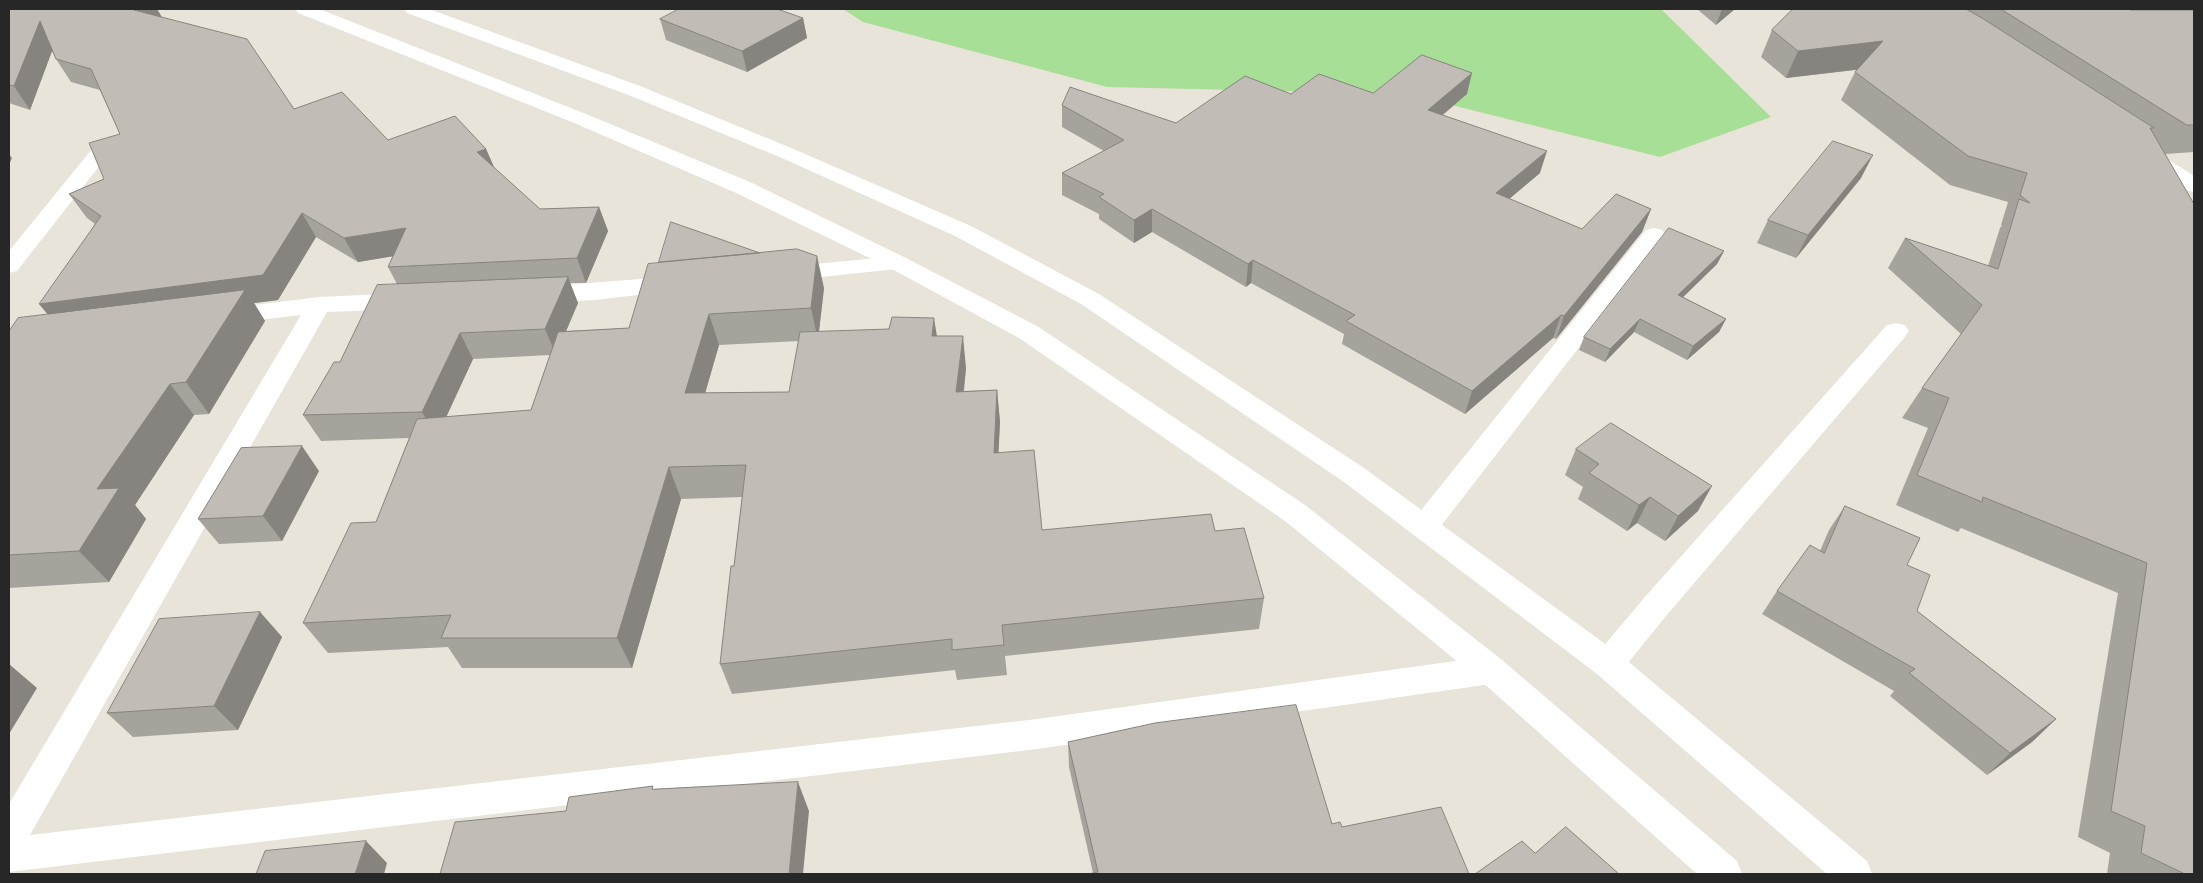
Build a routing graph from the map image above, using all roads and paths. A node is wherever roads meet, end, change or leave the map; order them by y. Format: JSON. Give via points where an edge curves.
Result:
{"nodes":[{"id":1,"x":304,"y":9,"type":"edge"},
{"id":2,"x":413,"y":9,"type":"edge"},
{"id":3,"x":2129,"y":142,"type":"edge"},
{"id":4,"x":104,"y":146,"type":"edge"},
{"id":5,"x":2194,"y":186,"type":"edge"},
{"id":6,"x":1654,"y":235,"type":"dead end"},
{"id":7,"x":898,"y":263,"type":"junction"},
{"id":8,"x":9,"y":266,"type":"edge"},
{"id":9,"x":761,"y":276,"type":"edge"},
{"id":10,"x":702,"y":282,"type":"edge"},
{"id":11,"x":516,"y":296,"type":"edge"},
{"id":12,"x":428,"y":300,"type":"edge"},
{"id":13,"x":319,"y":304,"type":"junction"},
{"id":14,"x":205,"y":318,"type":"edge"},
{"id":15,"x":1896,"y":332,"type":"dead end"},
{"id":16,"x":1424,"y":527,"type":"junction"},
{"id":17,"x":1608,"y":664,"type":"junction"},
{"id":18,"x":1491,"y":670,"type":"junction"},
{"id":19,"x":9,"y":837,"type":"edge"},
{"id":20,"x":9,"y":855,"type":"edge"},
{"id":21,"x":1724,"y":874,"type":"edge"},
{"id":22,"x":1854,"y":874,"type":"edge"}],
"edges":[{"from":1,"to":7,"type":"street","via":[[579,118],[742,187]]},
{"from":2,"to":16,"type":"street","via":[[633,90],[963,231],[1090,299],[1354,475]]},
{"from":3,"to":5,"type":"street"},
{"from":4,"to":8,"type":"street"},
{"from":6,"to":16,"type":"street"},
{"from":7,"to":9,"type":"street"},
{"from":7,"to":18,"type":"street","via":[[1028,332],[1295,513]]},
{"from":10,"to":11,"type":"street"},
{"from":12,"to":13,"type":"street"},
{"from":13,"to":14,"type":"street"},
{"from":13,"to":19,"type":"street"},
{"from":15,"to":17,"type":"street"},
{"from":16,"to":17,"type":"street"},
{"from":17,"to":22,"type":"street"},
{"from":18,"to":20,"type":"street","via":[[1037,734]]},
{"from":18,"to":21,"type":"street"}]}
